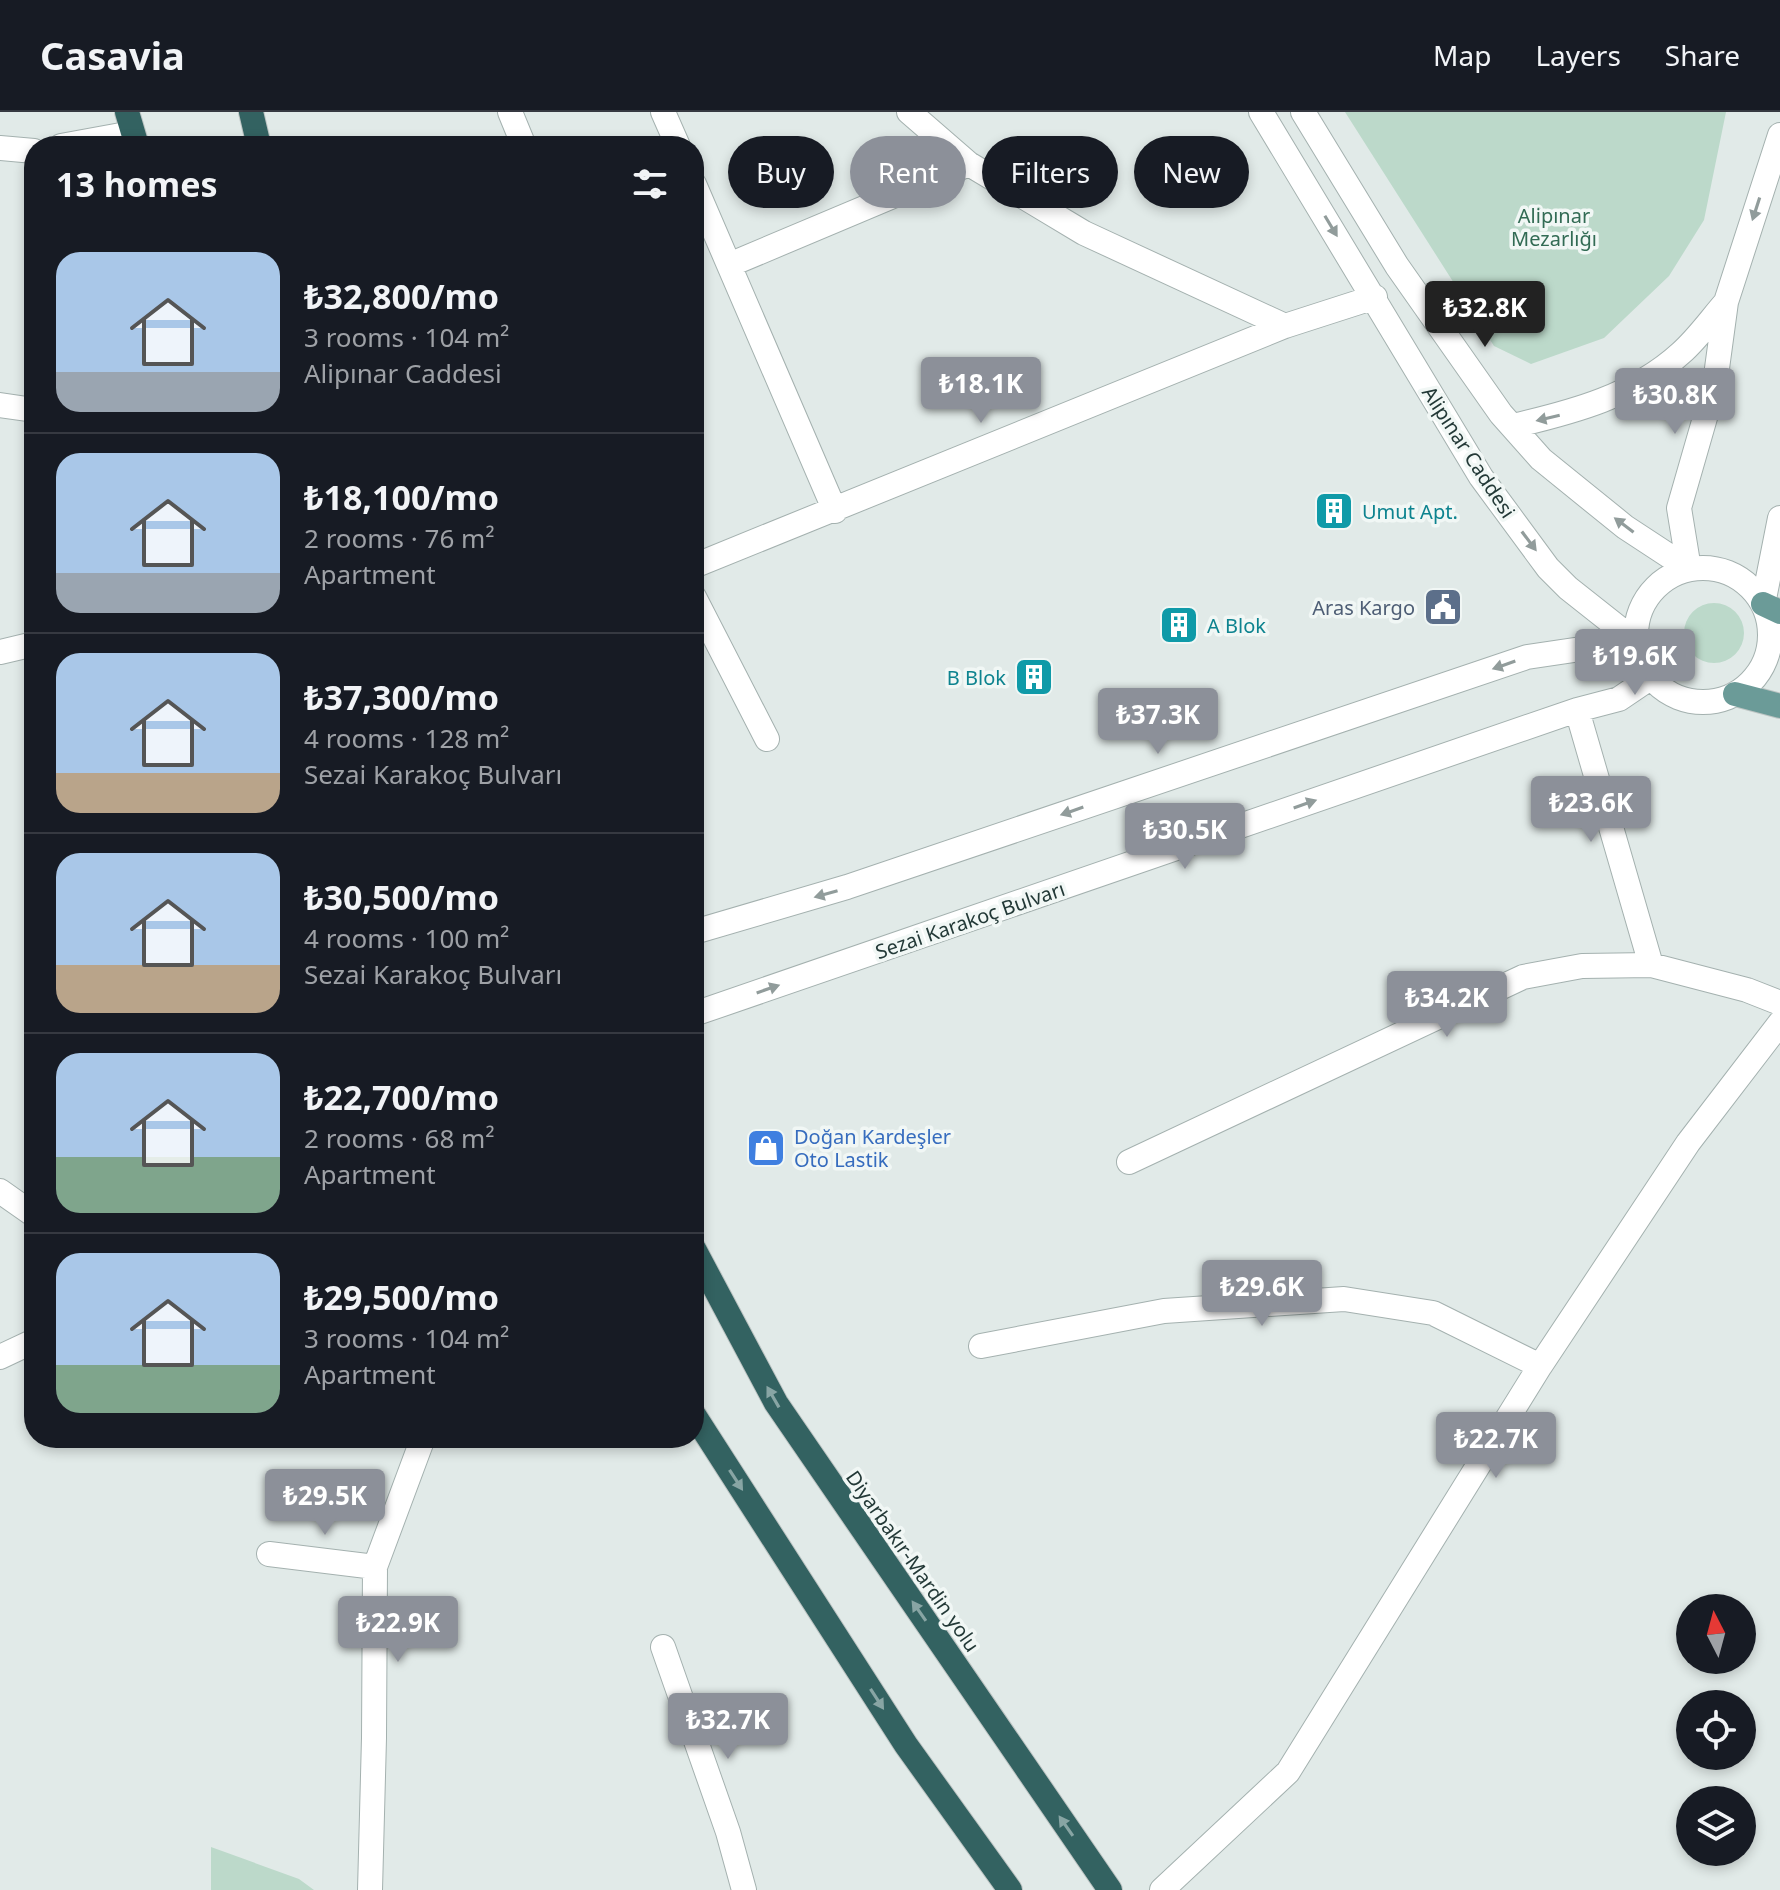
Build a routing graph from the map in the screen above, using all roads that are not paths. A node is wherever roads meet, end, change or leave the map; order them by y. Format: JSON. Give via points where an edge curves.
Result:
{"nodes":[{"id":1,"x":251,"y":112,"type":"edge"},
{"id":2,"x":510,"y":112,"type":"edge"},
{"id":3,"x":663,"y":112,"type":"edge"},
{"id":4,"x":909,"y":112,"type":"edge"},
{"id":5,"x":1261,"y":112,"type":"edge"},
{"id":6,"x":1303,"y":112,"type":"edge"},
{"id":7,"x":132,"y":130,"type":"edge"},
{"id":8,"x":1780,"y":135,"type":"edge"},
{"id":9,"x":105,"y":136,"type":"edge"},
{"id":10,"x":257,"y":136,"type":"edge"},
{"id":11,"x":520,"y":136,"type":"edge"},
{"id":12,"x":674,"y":136,"type":"edge"},
{"id":13,"x":0,"y":148,"type":"edge"},
{"id":14,"x":24,"y":150,"type":"edge"},
{"id":15,"x":969,"y":164,"type":"junction"},
{"id":16,"x":704,"y":207,"type":"edge"},
{"id":17,"x":729,"y":265,"type":"junction"},
{"id":18,"x":1375,"y":297,"type":"junction"},
{"id":19,"x":1726,"y":302,"type":"junction"},
{"id":20,"x":1285,"y":326,"type":"junction"},
{"id":21,"x":0,"y":405,"type":"edge"},
{"id":22,"x":24,"y":409,"type":"edge"},
{"id":23,"x":1513,"y":426,"type":"junction"},
{"id":24,"x":835,"y":511,"type":"junction"},
{"id":25,"x":1780,"y":518,"type":"edge"},
{"id":26,"x":704,"y":562,"type":"edge"},
{"id":27,"x":1689,"y":569,"type":"junction"},
{"id":28,"x":1771,"y":608,"type":"edge"},
{"id":29,"x":704,"y":616,"type":"edge"},
{"id":30,"x":1635,"y":641,"type":"junction"},
{"id":31,"x":24,"y":646,"type":"edge"},
{"id":32,"x":0,"y":652,"type":"edge"},
{"id":33,"x":1650,"y":678,"type":"junction"},
{"id":34,"x":1735,"y":694,"type":"junction"},
{"id":35,"x":1780,"y":706,"type":"edge"},
{"id":36,"x":1577,"y":710,"type":"junction"},
{"id":37,"x":767,"y":739,"type":"dead end"},
{"id":38,"x":704,"y":929,"type":"edge"},
{"id":39,"x":1651,"y":965,"type":"junction"},
{"id":40,"x":1780,"y":1003,"type":"edge"},
{"id":41,"x":704,"y":1011,"type":"edge"},
{"id":42,"x":1780,"y":1023,"type":"edge"},
{"id":43,"x":1129,"y":1162,"type":"dead end"},
{"id":44,"x":0,"y":1191,"type":"edge"},
{"id":45,"x":24,"y":1208,"type":"edge"},
{"id":46,"x":704,"y":1268,"type":"edge"},
{"id":47,"x":24,"y":1346,"type":"edge"},
{"id":48,"x":981,"y":1346,"type":"dead end"},
{"id":49,"x":0,"y":1357,"type":"edge"},
{"id":50,"x":1540,"y":1366,"type":"junction"},
{"id":51,"x":704,"y":1431,"type":"edge"},
{"id":52,"x":419,"y":1448,"type":"edge"},
{"id":53,"x":269,"y":1554,"type":"dead end"},
{"id":54,"x":375,"y":1567,"type":"junction"},
{"id":55,"x":663,"y":1647,"type":"dead end"},
{"id":56,"x":370,"y":1890,"type":"edge"},
{"id":57,"x":744,"y":1890,"type":"edge"},
{"id":58,"x":1010,"y":1890,"type":"edge"},
{"id":59,"x":1110,"y":1890,"type":"edge"},
{"id":60,"x":1162,"y":1890,"type":"edge"}],
"edges":[{"from":1,"to":10,"type":"highway"},
{"from":2,"to":11,"type":"street"},
{"from":3,"to":12,"type":"street"},
{"from":4,"to":15,"type":"street"},
{"from":5,"to":18,"type":"street","name":"Alipınar Caddesi","one_way":true},
{"from":6,"to":23,"type":"street","via":[[1397,266]]},
{"from":7,"to":9,"type":"street"},
{"from":8,"to":19,"type":"street","one_way":true},
{"from":13,"to":14,"type":"street"},
{"from":15,"to":17,"type":"street"},
{"from":15,"to":20,"type":"street","via":[[1084,233]]},
{"from":16,"to":17,"type":"street"},
{"from":17,"to":24,"type":"street"},
{"from":18,"to":20,"type":"street"},
{"from":18,"to":30,"type":"street","name":"Alipınar Caddesi","one_way":true,"via":[[1481,477],[1548,568]]},
{"from":19,"to":23,"type":"street","one_way":true,"via":[[1682,353],[1641,384],[1576,411]]},
{"from":19,"to":27,"type":"street","via":[[1715,383],[1679,508]]},
{"from":20,"to":24,"type":"street"},
{"from":21,"to":22,"type":"street"},
{"from":27,"to":23,"type":"street","one_way":true,"via":[[1625,527],[1553,468]]},
{"from":24,"to":26,"type":"street"},
{"from":25,"to":28,"type":"street"},
{"from":27,"to":28,"type":"street","via":[[1715,570],[1739,579]]},
{"from":27,"to":30,"type":"street","via":[[1655,588],[1637,621]]},
{"from":28,"to":34,"type":"street","via":[[1764,664]]},
{"from":29,"to":37,"type":"street"},
{"from":30,"to":33,"type":"street"},
{"from":30,"to":38,"type":"street","one_way":true,"via":[[1527,657],[847,887]]},
{"from":31,"to":32,"type":"street"},
{"from":33,"to":34,"type":"street","via":[[1681,699],[1699,703]]},
{"from":33,"to":36,"type":"street","name":"Sezai Karakoç Bulvarı","via":[[1619,699]]},
{"from":34,"to":35,"type":"main road"},
{"from":36,"to":39,"type":"street"},
{"from":41,"to":36,"type":"street","name":"Sezai Karakoç Bulvarı","one_way":true},
{"from":39,"to":40,"type":"street"},
{"from":39,"to":43,"type":"street","via":[[1582,966],[1523,977]]},
{"from":42,"to":50,"type":"street","via":[[1688,1143]]},
{"from":44,"to":45,"type":"street"},
{"from":59,"to":46,"type":"highway","name":"Diyarbakır-Mardin yolu","one_way":true,"via":[[776,1403]]},
{"from":47,"to":49,"type":"street"},
{"from":48,"to":50,"type":"street","via":[[1164,1311],[1344,1299],[1433,1313]]},
{"from":50,"to":60,"type":"street","via":[[1288,1772]]},
{"from":51,"to":58,"type":"highway","one_way":true,"via":[[906,1745]]},
{"from":52,"to":54,"type":"street"},
{"from":53,"to":54,"type":"street"},
{"from":54,"to":56,"type":"street"},
{"from":55,"to":57,"type":"street"}]}
